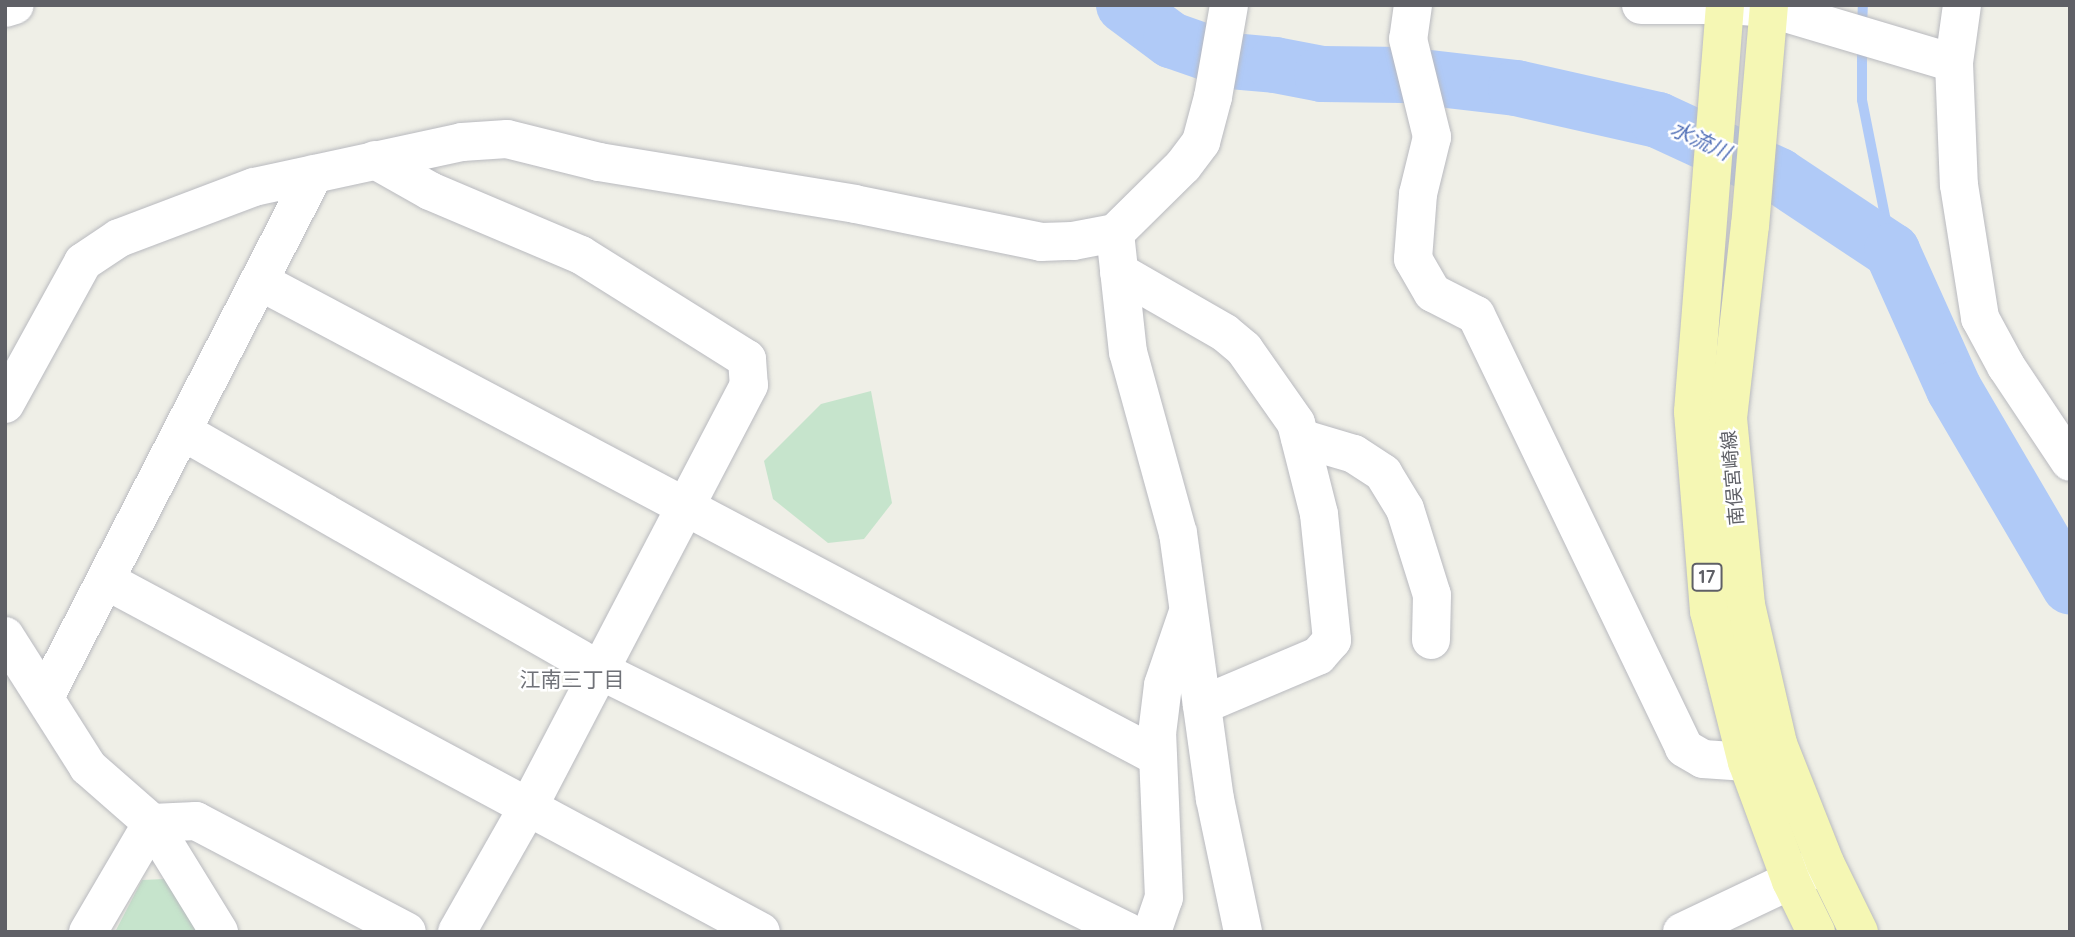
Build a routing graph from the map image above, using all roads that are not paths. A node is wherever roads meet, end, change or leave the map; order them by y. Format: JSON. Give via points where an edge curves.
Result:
{"nodes":[{"id":1,"x":15,"y":5,"type":"edge"},
{"id":2,"x":1641,"y":5,"type":"edge"},
{"id":3,"x":1719,"y":5,"type":"edge"},
{"id":4,"x":1727,"y":5,"type":"edge"},
{"id":5,"x":1962,"y":5,"type":"edge"},
{"id":6,"x":1769,"y":6,"type":"edge"},
{"id":7,"x":5,"y":8,"type":"edge"},
{"id":8,"x":1226,"y":17,"type":"edge"},
{"id":9,"x":1410,"y":22,"type":"edge"},
{"id":10,"x":1954,"y":63,"type":"junction"},
{"id":11,"x":375,"y":160,"type":"junction"},
{"id":12,"x":314,"y":174,"type":"junction"},
{"id":13,"x":1115,"y":233,"type":"junction"},
{"id":14,"x":1119,"y":272,"type":"junction"},
{"id":15,"x":259,"y":281,"type":"junction"},
{"id":16,"x":5,"y":404,"type":"edge"},
{"id":17,"x":181,"y":431,"type":"junction"},
{"id":18,"x":1300,"y":438,"type":"junction"},
{"id":19,"x":2070,"y":462,"type":"edge"},
{"id":20,"x":685,"y":506,"type":"junction"},
{"id":21,"x":107,"y":581,"type":"junction"},
{"id":22,"x":1190,"y":606,"type":"junction"},
{"id":23,"x":5,"y":636,"type":"edge"},
{"id":24,"x":1431,"y":640,"type":"dead end"},
{"id":25,"x":599,"y":670,"type":"junction"},
{"id":26,"x":45,"y":697,"type":"junction"},
{"id":27,"x":1202,"y":705,"type":"junction"},
{"id":28,"x":1762,"y":753,"type":"junction"},
{"id":29,"x":1158,"y":757,"type":"junction"},
{"id":30,"x":528,"y":807,"type":"junction"},
{"id":31,"x":152,"y":822,"type":"junction"},
{"id":32,"x":1825,"y":863,"type":"junction"},
{"id":33,"x":1791,"y":881,"type":"junction"},
{"id":34,"x":88,"y":932,"type":"edge"},
{"id":35,"x":219,"y":932,"type":"edge"},
{"id":36,"x":407,"y":932,"type":"edge"},
{"id":37,"x":457,"y":932,"type":"edge"},
{"id":38,"x":761,"y":932,"type":"edge"},
{"id":39,"x":1128,"y":932,"type":"edge"},
{"id":40,"x":1152,"y":932,"type":"edge"},
{"id":41,"x":1243,"y":932,"type":"edge"},
{"id":42,"x":1682,"y":932,"type":"edge"},
{"id":43,"x":1816,"y":932,"type":"edge"},
{"id":44,"x":1859,"y":932,"type":"edge"}],
"edges":[{"from":1,"to":7,"type":"street"},
{"from":2,"to":3,"type":"street"},
{"from":4,"to":6,"type":"street"},
{"from":4,"to":28,"type":"main road","name":"南俣宮崎線","number":"17","via":[[1693,412],[1709,611]]},
{"from":5,"to":10,"type":"street"},
{"from":6,"to":10,"type":"street"},
{"from":6,"to":28,"type":"main road","name":"南俣宮崎線","number":"17","via":[[1728,418]]},
{"from":8,"to":13,"type":"street","via":[[1201,142]]},
{"from":9,"to":28,"type":"street","via":[[1432,137],[1418,194],[1413,259],[1433,293],[1476,315],[1684,748],[1703,759]]},
{"from":10,"to":19,"type":"street","via":[[1959,185],[1980,318]]},
{"from":11,"to":12,"type":"street"},
{"from":11,"to":13,"type":"street","via":[[462,142],[507,139],[598,162],[855,204],[1041,242]]},
{"from":11,"to":20,"type":"street","via":[[430,191],[581,255],[747,359],[749,385]]},
{"from":12,"to":15,"type":"street"},
{"from":12,"to":16,"type":"street","via":[[254,187],[120,238],[83,262]]},
{"from":13,"to":14,"type":"street"},
{"from":14,"to":18,"type":"street","via":[[1225,332],[1244,349],[1296,424]]},
{"from":14,"to":22,"type":"street","via":[[1128,352],[1178,533]]},
{"from":15,"to":17,"type":"street"},
{"from":15,"to":20,"type":"street"},
{"from":17,"to":21,"type":"street"},
{"from":17,"to":25,"type":"street"},
{"from":18,"to":24,"type":"street","via":[[1354,454],[1383,473],[1405,509],[1432,595]]},
{"from":18,"to":27,"type":"street","via":[[1319,513],[1332,640],[1318,656]]},
{"from":20,"to":25,"type":"street"},
{"from":20,"to":29,"type":"street"},
{"from":21,"to":26,"type":"street"},
{"from":21,"to":30,"type":"street"},
{"from":22,"to":27,"type":"street"},
{"from":22,"to":29,"type":"street","via":[[1163,685]]},
{"from":23,"to":26,"type":"street"},
{"from":25,"to":30,"type":"street"},
{"from":25,"to":39,"type":"street"},
{"from":26,"to":31,"type":"street","via":[[88,767]]},
{"from":27,"to":41,"type":"street","via":[[1215,799]]},
{"from":28,"to":32,"type":"main road","name":"南俣宮崎線","number":"17"},
{"from":28,"to":33,"type":"main road","name":"南俣宮崎線","number":"17"},
{"from":29,"to":40,"type":"street","via":[[1164,898]]},
{"from":30,"to":37,"type":"street"},
{"from":30,"to":38,"type":"street"},
{"from":31,"to":34,"type":"street"},
{"from":31,"to":35,"type":"street"},
{"from":31,"to":36,"type":"street","via":[[196,821]]},
{"from":32,"to":33,"type":"street"},
{"from":32,"to":44,"type":"main road","name":"南俣宮崎線","number":"17"},
{"from":33,"to":42,"type":"street"},
{"from":33,"to":43,"type":"main road","name":"南俣宮崎線","number":"17"}]}
